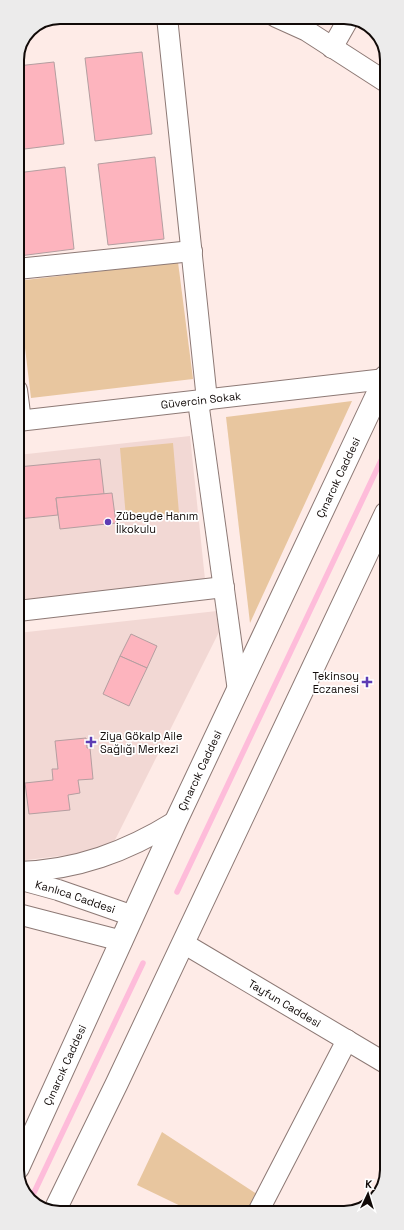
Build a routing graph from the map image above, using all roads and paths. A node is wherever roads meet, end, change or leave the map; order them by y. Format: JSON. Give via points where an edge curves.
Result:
{"nodes":[{"id":1,"x":168,"y":24,"type":"edge"},
{"id":2,"x":292,"y":24,"type":"edge"},
{"id":3,"x":346,"y":24,"type":"edge"},
{"id":4,"x":332,"y":48,"type":"junction"},
{"id":5,"x":380,"y":78,"type":"edge"},
{"id":6,"x":192,"y":251,"type":"junction"},
{"id":7,"x":24,"y":268,"type":"edge"},
{"id":8,"x":380,"y":379,"type":"edge"},
{"id":9,"x":380,"y":389,"type":"edge"},
{"id":10,"x":203,"y":400,"type":"junction"},
{"id":11,"x":24,"y":420,"type":"edge"},
{"id":12,"x":380,"y":526,"type":"edge"},
{"id":13,"x":224,"y":588,"type":"junction"},
{"id":14,"x":24,"y":610,"type":"edge"},
{"id":15,"x":238,"y":691,"type":"junction"},
{"id":16,"x":176,"y":821,"type":"junction"},
{"id":17,"x":24,"y":872,"type":"edge"},
{"id":18,"x":24,"y":881,"type":"edge"},
{"id":19,"x":24,"y":916,"type":"edge"},
{"id":20,"x":133,"y":916,"type":"junction"},
{"id":21,"x":122,"y":941,"type":"junction"},
{"id":22,"x":183,"y":943,"type":"junction"},
{"id":23,"x":347,"y":1040,"type":"junction"},
{"id":24,"x":380,"y":1060,"type":"edge"},
{"id":25,"x":24,"y":1155,"type":"edge"},
{"id":26,"x":57,"y":1206,"type":"edge"},
{"id":27,"x":261,"y":1206,"type":"edge"}],
"edges":[{"from":1,"to":6,"type":"street"},
{"from":2,"to":4,"type":"street"},
{"from":3,"to":4,"type":"street"},
{"from":4,"to":5,"type":"street"},
{"from":6,"to":7,"type":"street"},
{"from":6,"to":10,"type":"street"},
{"from":8,"to":10,"type":"street","name":"Güvercin Sokak"},
{"from":9,"to":15,"type":"main road","name":"Çınarcık Caddesi"},
{"from":10,"to":11,"type":"street","name":"Güvercin Sokak"},
{"from":10,"to":13,"type":"street"},
{"from":12,"to":22,"type":"main road"},
{"from":13,"to":14,"type":"street"},
{"from":13,"to":15,"type":"street"},
{"from":15,"to":16,"type":"main road","name":"Çınarcık Caddesi"},
{"from":16,"to":17,"type":"street","via":[[138,843],[97,859],[71,866]]},
{"from":16,"to":20,"type":"main road","name":"Çınarcık Caddesi"},
{"from":18,"to":20,"type":"street","name":"Kanlıca Caddesi"},
{"from":19,"to":21,"type":"street"},
{"from":20,"to":21,"type":"main road","name":"Çınarcık Caddesi"},
{"from":21,"to":25,"type":"main road","name":"Çınarcık Caddesi"},
{"from":22,"to":23,"type":"street","name":"Tayfun Caddesi"},
{"from":22,"to":26,"type":"main road"},
{"from":23,"to":24,"type":"street","name":"Tayfun Caddesi"},
{"from":23,"to":27,"type":"street"}]}
